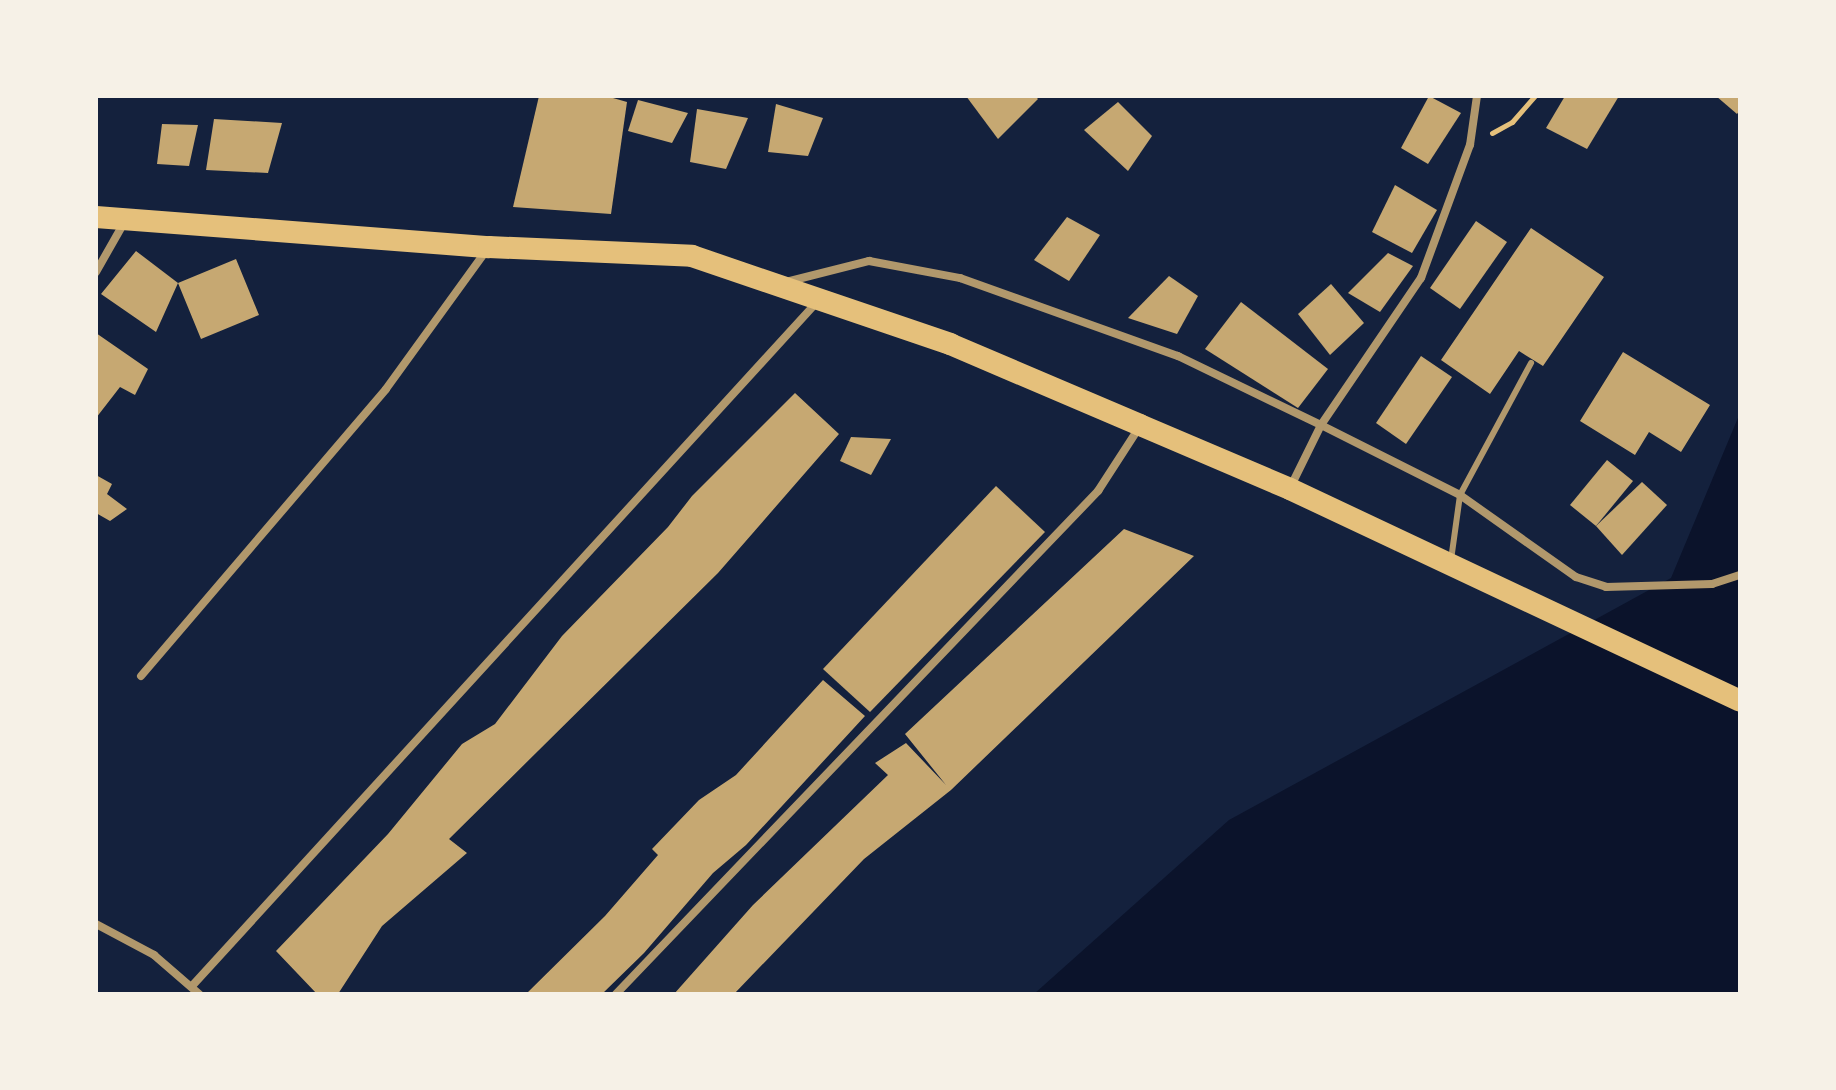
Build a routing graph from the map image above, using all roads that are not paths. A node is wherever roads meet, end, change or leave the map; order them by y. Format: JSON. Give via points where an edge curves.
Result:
{"nodes":[{"id":1,"x":1477,"y":96,"type":"edge"},
{"id":2,"x":96,"y":217,"type":"edge"},
{"id":3,"x":125,"y":221,"type":"junction"},
{"id":4,"x":489,"y":247,"type":"junction"},
{"id":5,"x":96,"y":272,"type":"edge"},
{"id":6,"x":778,"y":285,"type":"junction"},
{"id":7,"x":821,"y":299,"type":"junction"},
{"id":8,"x":1531,"y":363,"type":"dead end"},
{"id":9,"x":1140,"y":425,"type":"junction"},
{"id":10,"x":1321,"y":425,"type":"junction"},
{"id":11,"x":1290,"y":489,"type":"junction"},
{"id":12,"x":1460,"y":495,"type":"junction"},
{"id":13,"x":1451,"y":563,"type":"junction"},
{"id":14,"x":1740,"y":575,"type":"edge"},
{"id":15,"x":141,"y":676,"type":"dead end"},
{"id":16,"x":1740,"y":701,"type":"edge"},
{"id":17,"x":96,"y":924,"type":"edge"},
{"id":18,"x":192,"y":986,"type":"junction"},
{"id":19,"x":199,"y":994,"type":"edge"},
{"id":20,"x":616,"y":994,"type":"edge"}],
"edges":[{"from":1,"to":10,"type":"street","via":[[1470,145],[1421,278]]},
{"from":2,"to":3,"type":"highway"},
{"from":3,"to":4,"type":"highway"},
{"from":3,"to":5,"type":"street"},
{"from":4,"to":6,"type":"highway","via":[[692,256]]},
{"from":4,"to":15,"type":"street","via":[[386,389]]},
{"from":6,"to":7,"type":"highway"},
{"from":6,"to":10,"type":"street","via":[[869,261],[960,278],[1178,356]]},
{"from":7,"to":9,"type":"highway","via":[[950,344]]},
{"from":7,"to":18,"type":"street"},
{"from":8,"to":12,"type":"lane"},
{"from":9,"to":11,"type":"highway"},
{"from":9,"to":20,"type":"street","via":[[1098,491]]},
{"from":10,"to":11,"type":"street"},
{"from":10,"to":12,"type":"street"},
{"from":11,"to":13,"type":"highway"},
{"from":12,"to":13,"type":"lane"},
{"from":12,"to":14,"type":"street","via":[[1576,577],[1606,587],[1712,584]]},
{"from":13,"to":16,"type":"highway"},
{"from":17,"to":18,"type":"street","via":[[154,955]]},
{"from":18,"to":19,"type":"street"}]}
